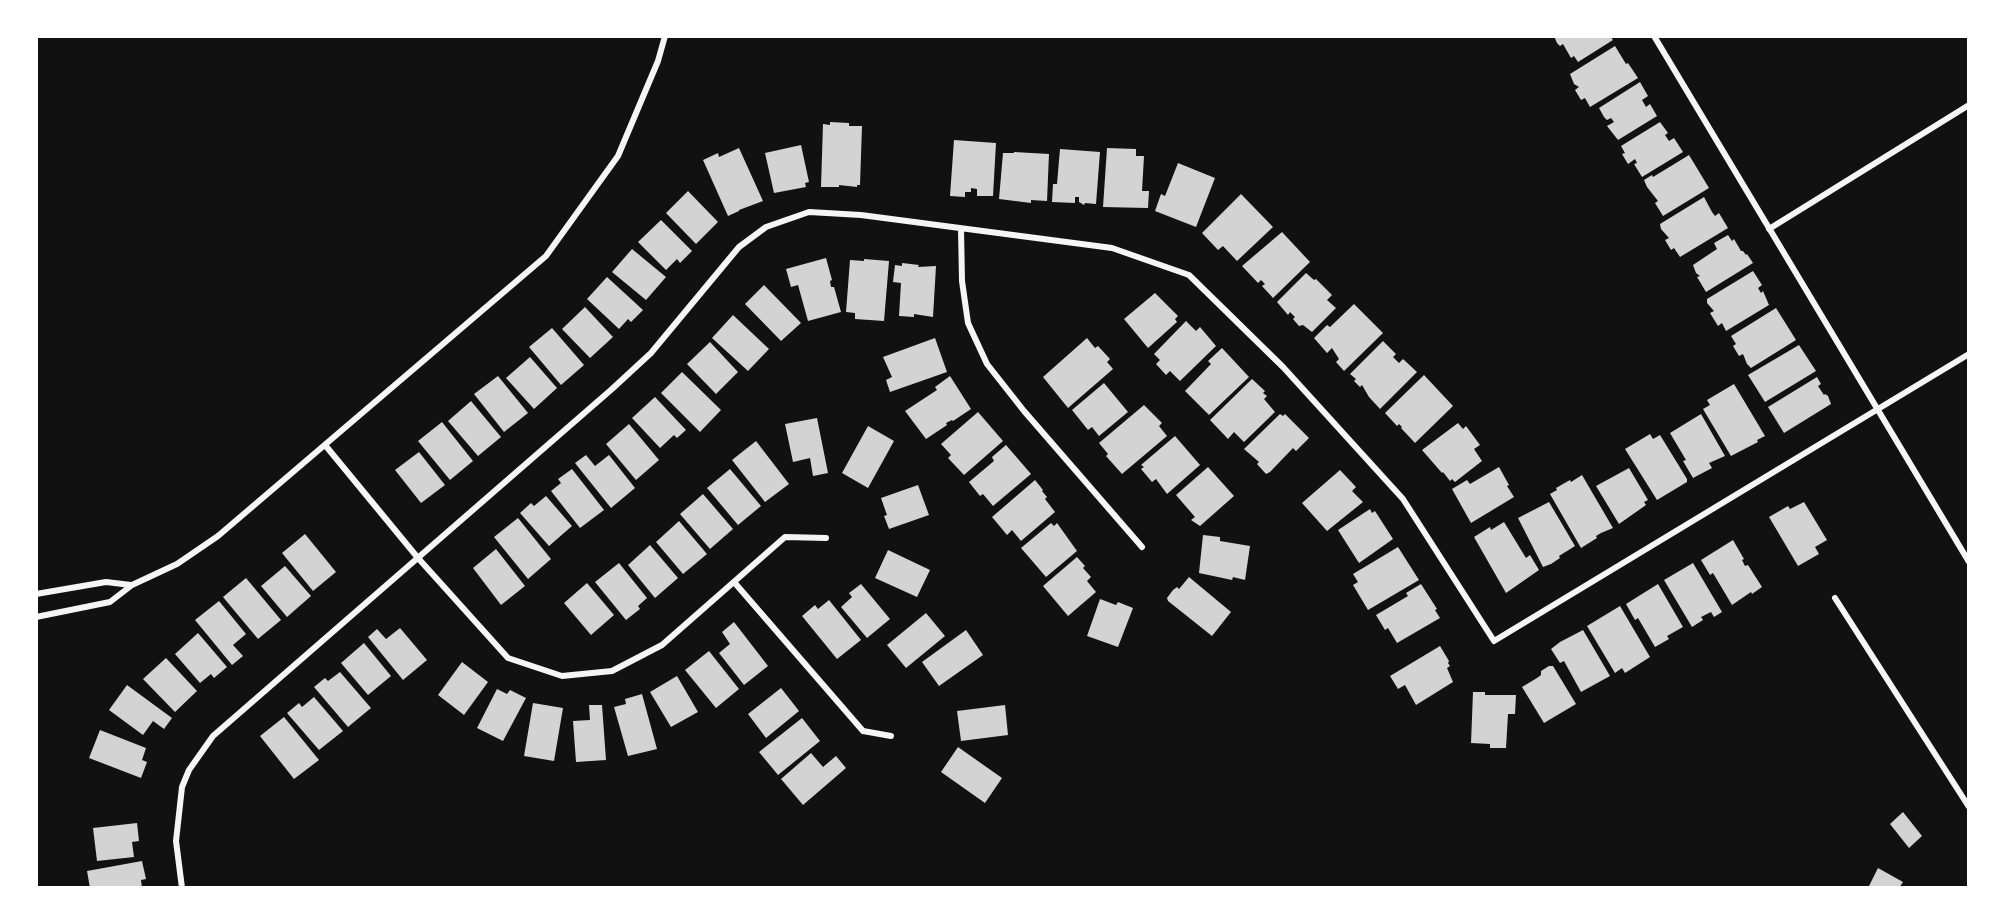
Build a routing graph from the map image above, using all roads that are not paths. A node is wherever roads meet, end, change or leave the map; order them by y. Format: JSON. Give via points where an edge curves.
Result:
{"nodes":[{"id":1,"x":665,"y":36,"type":"edge"},
{"id":2,"x":1657,"y":37,"type":"edge"},
{"id":3,"x":1969,"y":105,"type":"edge"},
{"id":4,"x":961,"y":229,"type":"junction"},
{"id":5,"x":1769,"y":229,"type":"junction"},
{"id":6,"x":1969,"y":354,"type":"edge"},
{"id":7,"x":1877,"y":410,"type":"junction"},
{"id":8,"x":325,"y":445,"type":"junction"},
{"id":9,"x":826,"y":538,"type":"dead end"},
{"id":10,"x":1142,"y":547,"type":"dead end"},
{"id":11,"x":418,"y":558,"type":"junction"},
{"id":12,"x":1969,"y":562,"type":"edge"},
{"id":13,"x":734,"y":582,"type":"junction"},
{"id":14,"x":132,"y":585,"type":"junction"},
{"id":15,"x":36,"y":594,"type":"edge"},
{"id":16,"x":1835,"y":598,"type":"dead end"},
{"id":17,"x":36,"y":617,"type":"edge"},
{"id":18,"x":891,"y":736,"type":"dead end"},
{"id":19,"x":1969,"y":807,"type":"edge"},
{"id":20,"x":182,"y":888,"type":"edge"}],
"edges":[{"from":1,"to":8,"type":"street","via":[[618,156],[546,256]]},
{"from":2,"to":5,"type":"street"},
{"from":3,"to":5,"type":"street"},
{"from":4,"to":7,"type":"street","via":[[1112,248],[1189,275],[1283,367],[1403,499],[1494,641]]},
{"from":4,"to":10,"type":"street","via":[[968,323],[987,364]]},
{"from":4,"to":11,"type":"street","via":[[809,212],[766,227],[740,247],[651,352]]},
{"from":5,"to":7,"type":"street"},
{"from":6,"to":7,"type":"street"},
{"from":7,"to":12,"type":"street"},
{"from":8,"to":11,"type":"street"},
{"from":8,"to":14,"type":"street","via":[[218,536],[177,564]]},
{"from":9,"to":13,"type":"street","via":[[785,537]]},
{"from":11,"to":13,"type":"street","via":[[508,658],[562,676],[612,671],[662,645]]},
{"from":11,"to":20,"type":"street","via":[[213,736],[182,787],[176,841]]},
{"from":13,"to":18,"type":"street","via":[[863,731]]},
{"from":14,"to":15,"type":"street","via":[[106,582]]},
{"from":14,"to":17,"type":"street","via":[[110,602]]},
{"from":16,"to":19,"type":"street"}]}
